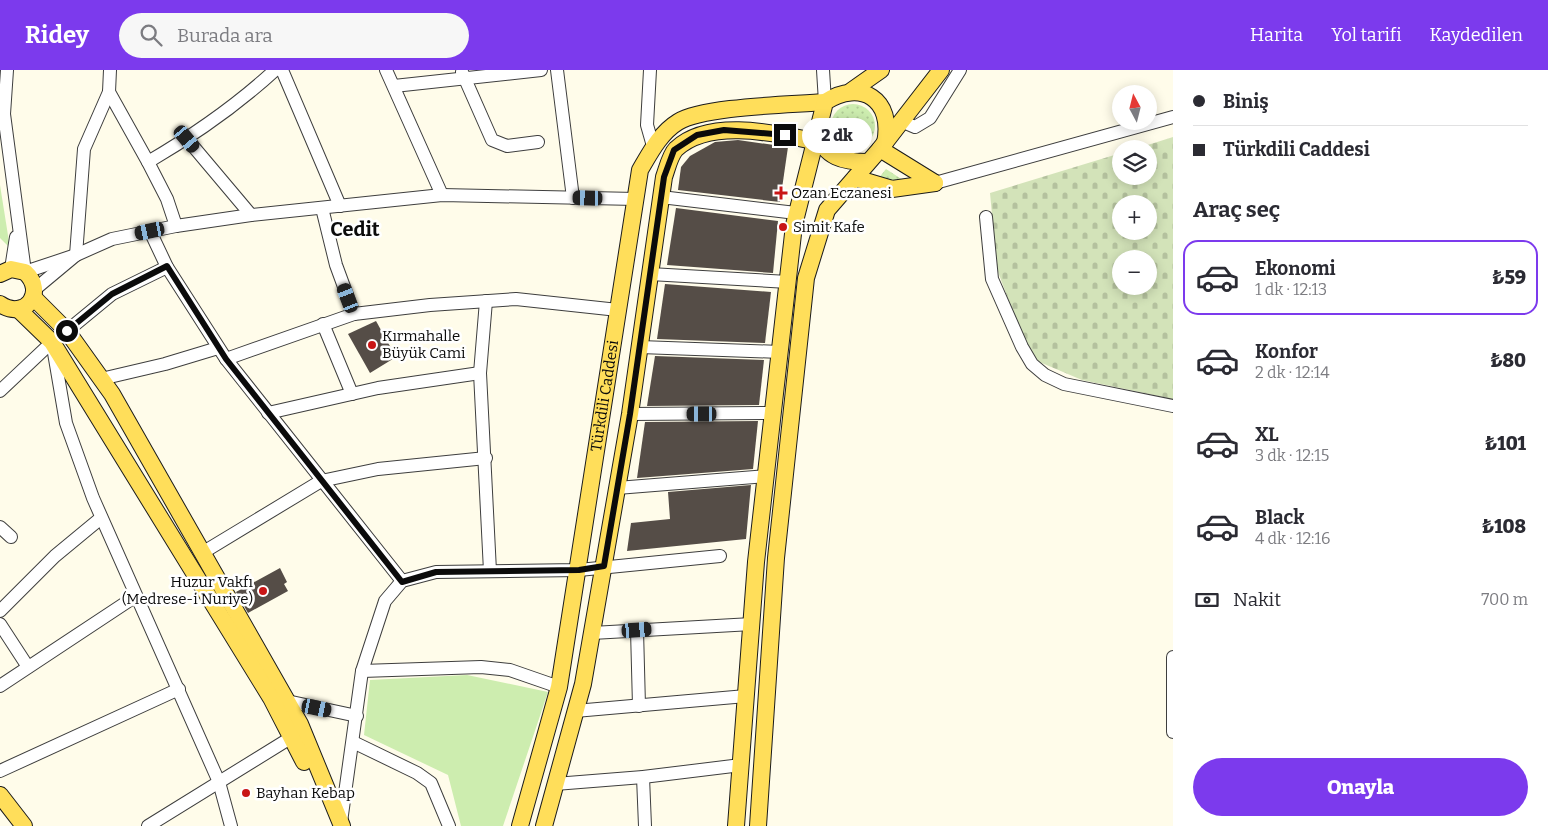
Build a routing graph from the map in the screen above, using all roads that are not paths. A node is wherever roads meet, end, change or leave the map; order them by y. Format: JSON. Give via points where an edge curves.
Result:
{"nodes":[{"id":1,"x":7,"y":70,"type":"edge"},
{"id":2,"x":110,"y":70,"type":"edge"},
{"id":3,"x":275,"y":70,"type":"edge"},
{"id":4,"x":282,"y":70,"type":"edge"},
{"id":5,"x":386,"y":70,"type":"edge"},
{"id":6,"x":541,"y":70,"type":"edge"},
{"id":7,"x":557,"y":70,"type":"edge"},
{"id":8,"x":650,"y":70,"type":"edge"},
{"id":9,"x":823,"y":70,"type":"edge"},
{"id":10,"x":881,"y":70,"type":"edge"},
{"id":11,"x":941,"y":70,"type":"edge"},
{"id":12,"x":960,"y":70,"type":"edge"},
{"id":13,"x":462,"y":74,"type":"edge"},
{"id":14,"x":394,"y":86,"type":"junction"},
{"id":15,"x":851,"y":91,"type":"junction"},
{"id":16,"x":109,"y":92,"type":"junction"},
{"id":17,"x":825,"y":102,"type":"junction"},
{"id":18,"x":1173,"y":117,"type":"edge"},
{"id":19,"x":901,"y":122,"type":"junction"},
{"id":20,"x":816,"y":136,"type":"junction"},
{"id":21,"x":187,"y":139,"type":"junction"},
{"id":22,"x":538,"y":142,"type":"dead end"},
{"id":23,"x":653,"y":146,"type":"junction"},
{"id":24,"x":882,"y":146,"type":"junction"},
{"id":25,"x":148,"y":162,"type":"junction"},
{"id":26,"x":868,"y":162,"type":"junction"},
{"id":27,"x":856,"y":178,"type":"junction"},
{"id":28,"x":935,"y":183,"type":"junction"},
{"id":29,"x":442,"y":195,"type":"junction"},
{"id":30,"x":661,"y":197,"type":"junction"},
{"id":31,"x":573,"y":198,"type":"junction"},
{"id":32,"x":636,"y":199,"type":"junction"},
{"id":33,"x":340,"y":206,"type":"junction"},
{"id":34,"x":322,"y":208,"type":"junction"},
{"id":35,"x":796,"y":213,"type":"junction"},
{"id":36,"x":251,"y":215,"type":"junction"},
{"id":37,"x":986,"y":217,"type":"dead end"},
{"id":38,"x":176,"y":226,"type":"junction"},
{"id":39,"x":150,"y":231,"type":"junction"},
{"id":40,"x":76,"y":255,"type":"junction"},
{"id":41,"x":167,"y":266,"type":"junction"},
{"id":42,"x":9,"y":268,"type":"edge"},
{"id":43,"x":650,"y":274,"type":"junction"},
{"id":44,"x":788,"y":282,"type":"junction"},
{"id":45,"x":34,"y":293,"type":"junction"},
{"id":46,"x":486,"y":301,"type":"junction"},
{"id":47,"x":0,"y":304,"type":"edge"},
{"id":48,"x":18,"y":309,"type":"junction"},
{"id":49,"x":618,"y":310,"type":"junction"},
{"id":50,"x":354,"y":314,"type":"junction"},
{"id":51,"x":323,"y":324,"type":"junction"},
{"id":52,"x":67,"y":331,"type":"junction"},
{"id":53,"x":52,"y":342,"type":"junction"},
{"id":54,"x":640,"y":347,"type":"junction"},
{"id":55,"x":218,"y":348,"type":"junction"},
{"id":56,"x":780,"y":352,"type":"junction"},
{"id":57,"x":226,"y":359,"type":"junction"},
{"id":58,"x":480,"y":373,"type":"junction"},
{"id":59,"x":101,"y":379,"type":"junction"},
{"id":60,"x":0,"y":391,"type":"edge"},
{"id":61,"x":352,"y":394,"type":"junction"},
{"id":62,"x":1173,"y":406,"type":"edge"},
{"id":63,"x":268,"y":413,"type":"junction"},
{"id":64,"x":773,"y":413,"type":"junction"},
{"id":65,"x":630,"y":414,"type":"junction"},
{"id":66,"x":486,"y":458,"type":"junction"},
{"id":67,"x":766,"y":476,"type":"junction"},
{"id":68,"x":322,"y":481,"type":"junction"},
{"id":69,"x":618,"y":488,"type":"junction"},
{"id":70,"x":102,"y":518,"type":"junction"},
{"id":71,"x":0,"y":527,"type":"edge"},
{"id":72,"x":11,"y":537,"type":"dead end"},
{"id":73,"x":202,"y":553,"type":"junction"},
{"id":74,"x":720,"y":556,"type":"dead end"},
{"id":75,"x":604,"y":566,"type":"junction"},
{"id":76,"x":579,"y":570,"type":"junction"},
{"id":77,"x":490,"y":571,"type":"junction"},
{"id":78,"x":402,"y":582,"type":"junction"},
{"id":79,"x":136,"y":596,"type":"junction"},
{"id":80,"x":0,"y":611,"type":"edge"},
{"id":81,"x":0,"y":624,"type":"edge"},
{"id":82,"x":752,"y":624,"type":"junction"},
{"id":83,"x":637,"y":630,"type":"junction"},
{"id":84,"x":592,"y":633,"type":"junction"},
{"id":85,"x":1173,"y":658,"type":"edge"},
{"id":86,"x":28,"y":667,"type":"junction"},
{"id":87,"x":362,"y":671,"type":"junction"},
{"id":88,"x":0,"y":686,"type":"edge"},
{"id":89,"x":559,"y":687,"type":"junction"},
{"id":90,"x":179,"y":689,"type":"junction"},
{"id":91,"x":746,"y":696,"type":"junction"},
{"id":92,"x":287,"y":701,"type":"junction"},
{"id":93,"x":639,"y":706,"type":"junction"},
{"id":94,"x":575,"y":711,"type":"junction"},
{"id":95,"x":357,"y":716,"type":"junction"},
{"id":96,"x":1173,"y":732,"type":"edge"},
{"id":97,"x":292,"y":737,"type":"junction"},
{"id":98,"x":353,"y":742,"type":"junction"},
{"id":99,"x":741,"y":765,"type":"junction"},
{"id":100,"x":0,"y":771,"type":"edge"},
{"id":101,"x":643,"y":777,"type":"junction"},
{"id":102,"x":219,"y":782,"type":"junction"},
{"id":103,"x":556,"y":784,"type":"junction"},
{"id":104,"x":0,"y":794,"type":"edge"},
{"id":105,"x":339,"y":825,"type":"edge"},
{"id":106,"x":24,"y":826,"type":"edge"},
{"id":107,"x":148,"y":826,"type":"edge"},
{"id":108,"x":231,"y":826,"type":"edge"},
{"id":109,"x":448,"y":826,"type":"edge"},
{"id":110,"x":520,"y":826,"type":"edge"},
{"id":111,"x":544,"y":826,"type":"edge"},
{"id":112,"x":645,"y":826,"type":"edge"},
{"id":113,"x":736,"y":826,"type":"edge"},
{"id":114,"x":758,"y":826,"type":"edge"}],
"edges":[{"from":1,"to":42,"type":"street","via":[[4,114],[17,225]]},
{"from":2,"to":16,"type":"street"},
{"from":3,"to":21,"type":"street","via":[[249,94]]},
{"from":4,"to":33,"type":"street"},
{"from":5,"to":14,"type":"street"},
{"from":6,"to":13,"type":"street"},
{"from":7,"to":31,"type":"street"},
{"from":8,"to":23,"type":"street","via":[[647,125]]},
{"from":9,"to":17,"type":"street"},
{"from":10,"to":15,"type":"main road"},
{"from":11,"to":19,"type":"main road"},
{"from":12,"to":19,"type":"street","via":[[930,118],[915,127]]},
{"from":13,"to":14,"type":"street"},
{"from":13,"to":22,"type":"street","via":[[492,140],[507,146]]},
{"from":14,"to":29,"type":"street"},
{"from":15,"to":17,"type":"main road"},
{"from":15,"to":24,"type":"main road","via":[[873,98],[881,106],[888,128]]},
{"from":16,"to":25,"type":"street"},
{"from":16,"to":40,"type":"street","via":[[84,149]]},
{"from":17,"to":20,"type":"main road"},
{"from":17,"to":23,"type":"main road","name":"Türkdili Caddesi","via":[[705,112],[678,122]]},
{"from":18,"to":28,"type":"street"},
{"from":19,"to":24,"type":"main road"},
{"from":20,"to":26,"type":"main road","via":[[824,148],[841,161]]},
{"from":20,"to":30,"type":"main road","name":"Türkdili Caddesi","via":[[724,130],[697,135],[674,150]]},
{"from":20,"to":35,"type":"main road"},
{"from":21,"to":25,"type":"street"},
{"from":21,"to":36,"type":"street"},
{"from":23,"to":32,"type":"main road","name":"Türkdili Caddesi","via":[[640,170]]},
{"from":24,"to":26,"type":"main road"},
{"from":24,"to":28,"type":"main road"},
{"from":25,"to":38,"type":"street","via":[[167,199]]},
{"from":26,"to":27,"type":"main road"},
{"from":27,"to":28,"type":"main road","via":[[892,189]]},
{"from":27,"to":114,"type":"main road","via":[[827,210],[806,278],[776,558]]},
{"from":29,"to":31,"type":"street"},
{"from":29,"to":33,"type":"street"},
{"from":30,"to":35,"type":"street"},
{"from":30,"to":43,"type":"main road","name":"Türkdili Caddesi"},
{"from":31,"to":32,"type":"street"},
{"from":32,"to":49,"type":"main road","name":"Türkdili Caddesi"},
{"from":33,"to":34,"type":"street"},
{"from":34,"to":36,"type":"street"},
{"from":34,"to":50,"type":"street","via":[[336,265]]},
{"from":35,"to":44,"type":"main road"},
{"from":36,"to":38,"type":"street"},
{"from":37,"to":62,"type":"street","via":[[992,279],[1032,364],[1064,384]]},
{"from":38,"to":39,"type":"street"},
{"from":39,"to":40,"type":"street","via":[[112,240]]},
{"from":39,"to":41,"type":"street"},
{"from":40,"to":42,"type":"street"},
{"from":40,"to":45,"type":"street"},
{"from":41,"to":52,"type":"street","via":[[112,294]]},
{"from":41,"to":55,"type":"street"},
{"from":42,"to":45,"type":"main road","via":[[33,283]]},
{"from":43,"to":44,"type":"street"},
{"from":43,"to":54,"type":"main road","name":"Türkdili Caddesi"},
{"from":44,"to":56,"type":"main road"},
{"from":45,"to":48,"type":"main road","via":[[29,303]]},
{"from":45,"to":52,"type":"main road"},
{"from":46,"to":49,"type":"street","via":[[516,299]]},
{"from":46,"to":50,"type":"street","via":[[430,304]]},
{"from":46,"to":58,"type":"street"},
{"from":47,"to":48,"type":"main road","via":[[11,310]]},
{"from":48,"to":53,"type":"main road"},
{"from":49,"to":76,"type":"main road","name":"Türkdili Caddesi"},
{"from":50,"to":51,"type":"street"},
{"from":51,"to":57,"type":"street"},
{"from":51,"to":61,"type":"street"},
{"from":52,"to":59,"type":"main road"},
{"from":53,"to":60,"type":"street"},
{"from":53,"to":70,"type":"street","via":[[66,422]]},
{"from":53,"to":97,"type":"main road"},
{"from":54,"to":56,"type":"street"},
{"from":54,"to":65,"type":"main road","name":"Türkdili Caddesi"},
{"from":55,"to":57,"type":"street"},
{"from":55,"to":59,"type":"street"},
{"from":56,"to":64,"type":"main road"},
{"from":57,"to":63,"type":"street"},
{"from":58,"to":61,"type":"street"},
{"from":58,"to":66,"type":"street"},
{"from":59,"to":73,"type":"main road"},
{"from":61,"to":63,"type":"street"},
{"from":63,"to":68,"type":"street"},
{"from":64,"to":65,"type":"street"},
{"from":64,"to":67,"type":"main road"},
{"from":65,"to":69,"type":"main road","name":"Türkdili Caddesi"},
{"from":66,"to":68,"type":"street","via":[[378,469]]},
{"from":66,"to":77,"type":"street"},
{"from":67,"to":69,"type":"street"},
{"from":67,"to":82,"type":"main road"},
{"from":68,"to":73,"type":"street"},
{"from":68,"to":78,"type":"street"},
{"from":69,"to":75,"type":"main road","name":"Türkdili Caddesi"},
{"from":70,"to":79,"type":"street"},
{"from":70,"to":80,"type":"street","via":[[55,556]]},
{"from":71,"to":72,"type":"street"},
{"from":73,"to":92,"type":"main road"},
{"from":74,"to":75,"type":"street"},
{"from":75,"to":76,"type":"street"},
{"from":75,"to":84,"type":"main road","name":"Türkdili Caddesi"},
{"from":76,"to":77,"type":"street"},
{"from":76,"to":89,"type":"main road","name":"Türkdili Caddesi"},
{"from":77,"to":78,"type":"street","via":[[436,572]]},
{"from":78,"to":87,"type":"street","via":[[384,601]]},
{"from":79,"to":86,"type":"street"},
{"from":79,"to":90,"type":"street"},
{"from":81,"to":86,"type":"street"},
{"from":82,"to":83,"type":"street"},
{"from":82,"to":91,"type":"main road"},
{"from":83,"to":84,"type":"street"},
{"from":83,"to":93,"type":"street"},
{"from":84,"to":94,"type":"main road","name":"Türkdili Caddesi"},
{"from":85,"to":96,"type":"street"},
{"from":86,"to":88,"type":"street"},
{"from":87,"to":89,"type":"street","via":[[490,668],[510,670]]},
{"from":87,"to":95,"type":"street"},
{"from":89,"to":110,"type":"main road","name":"Türkdili Caddesi"},
{"from":90,"to":100,"type":"street"},
{"from":90,"to":102,"type":"street"},
{"from":91,"to":93,"type":"street"},
{"from":91,"to":99,"type":"main road"},
{"from":92,"to":95,"type":"street"},
{"from":92,"to":105,"type":"main road","via":[[300,724]]},
{"from":93,"to":94,"type":"street"},
{"from":94,"to":103,"type":"main road","name":"Türkdili Caddesi"},
{"from":95,"to":98,"type":"street"},
{"from":97,"to":102,"type":"street"},
{"from":97,"to":105,"type":"main road"},
{"from":98,"to":105,"type":"street"},
{"from":98,"to":109,"type":"street","via":[[431,783]]},
{"from":99,"to":101,"type":"street"},
{"from":99,"to":113,"type":"main road"},
{"from":101,"to":103,"type":"street"},
{"from":101,"to":112,"type":"street"},
{"from":102,"to":107,"type":"street"},
{"from":102,"to":108,"type":"street"},
{"from":103,"to":111,"type":"main road","name":"Türkdili Caddesi"},
{"from":104,"to":106,"type":"main road"}]}
